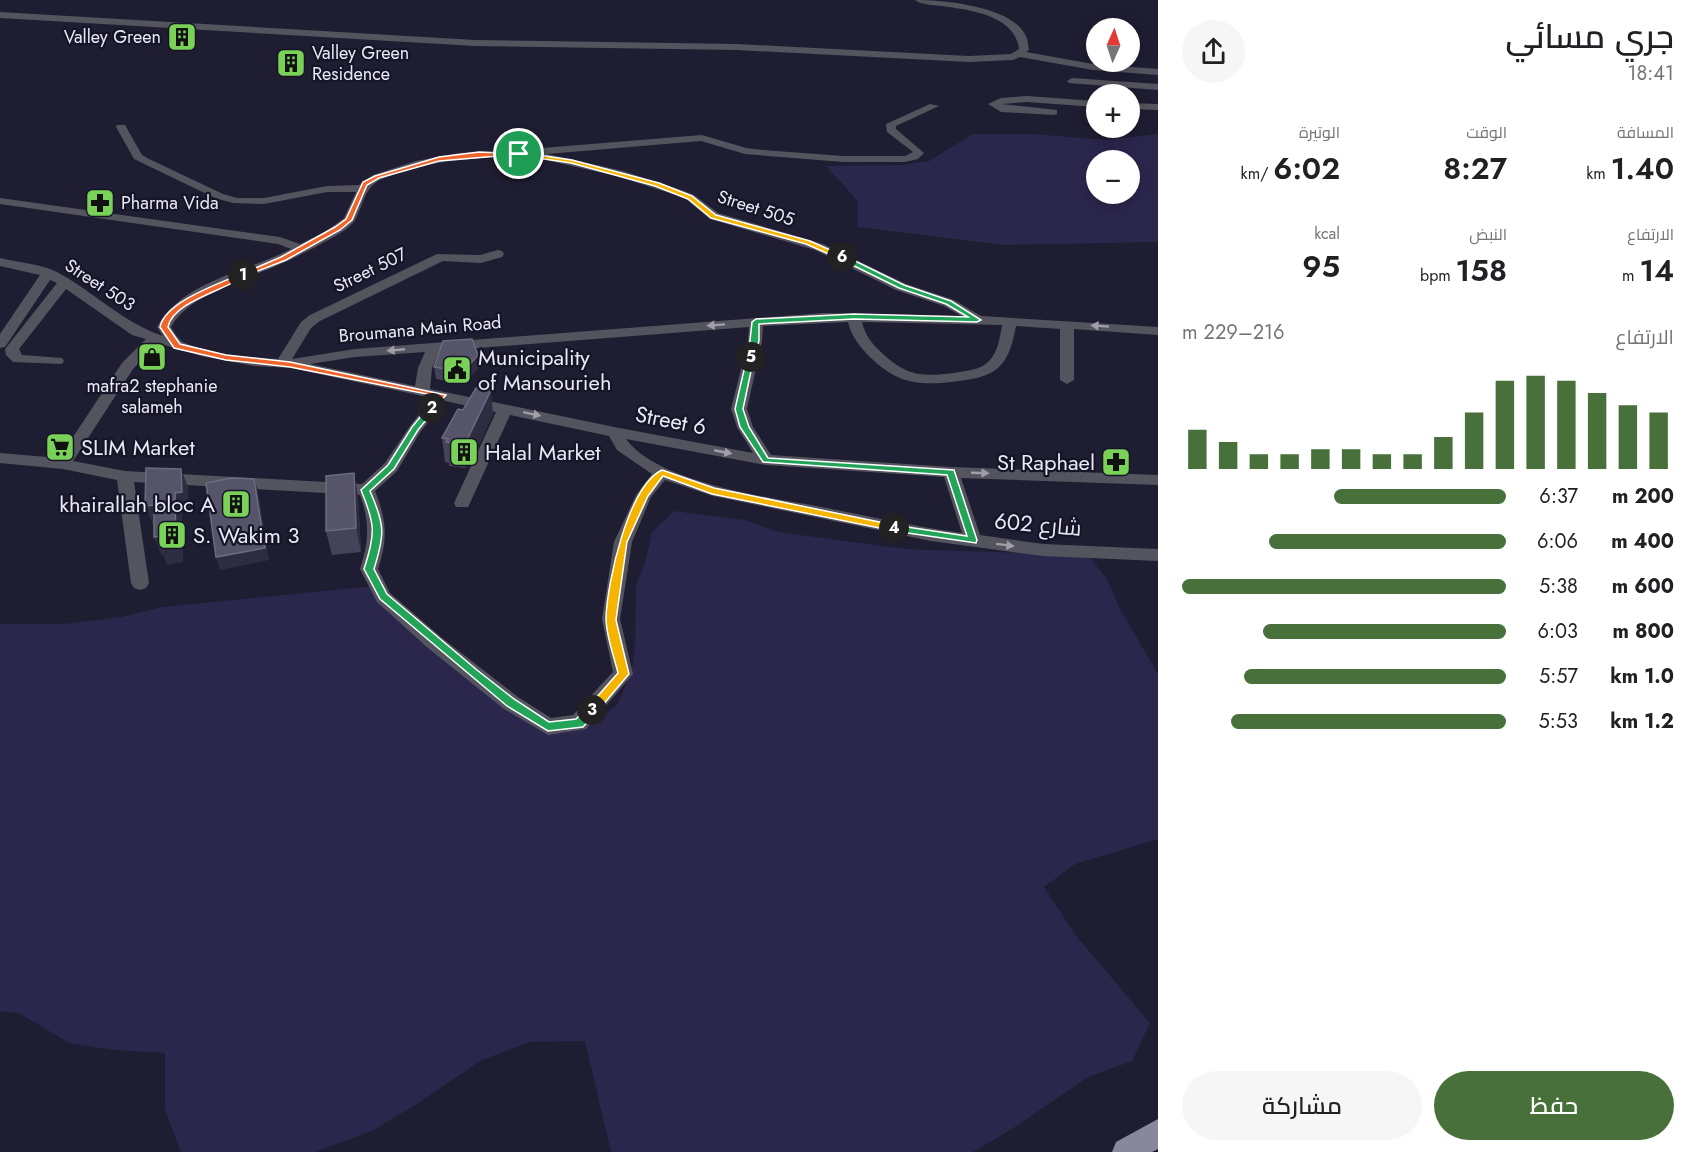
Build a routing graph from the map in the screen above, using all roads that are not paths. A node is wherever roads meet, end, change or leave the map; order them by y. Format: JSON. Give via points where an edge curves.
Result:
{"nodes":[{"id":1,"x":919,"y":0,"type":"edge"},
{"id":2,"x":0,"y":15,"type":"edge"},
{"id":3,"x":1020,"y":54,"type":"junction"},
{"id":4,"x":1158,"y":72,"type":"edge"},
{"id":5,"x":1072,"y":81,"type":"dead end"},
{"id":6,"x":1155,"y":87,"type":"edge"},
{"id":7,"x":1086,"y":103,"type":"edge"},
{"id":8,"x":934,"y":106,"type":"dead end"},
{"id":9,"x":1140,"y":106,"type":"edge"},
{"id":10,"x":1158,"y":106,"type":"edge"},
{"id":11,"x":1053,"y":112,"type":"dead end"},
{"id":12,"x":121,"y":127,"type":"dead end"},
{"id":13,"x":519,"y":154,"type":"junction"},
{"id":14,"x":363,"y":188,"type":"junction"},
{"id":15,"x":0,"y":201,"type":"edge"},
{"id":16,"x":302,"y":249,"type":"junction"},
{"id":17,"x":498,"y":254,"type":"dead end"},
{"id":18,"x":3,"y":262,"type":"edge"},
{"id":19,"x":48,"y":273,"type":"junction"},
{"id":20,"x":65,"y":282,"type":"junction"},
{"id":21,"x":854,"y":317,"type":"junction"},
{"id":22,"x":977,"y":320,"type":"junction"},
{"id":23,"x":1010,"y":321,"type":"junction"},
{"id":24,"x":756,"y":322,"type":"junction"},
{"id":25,"x":1067,"y":324,"type":"junction"},
{"id":26,"x":1158,"y":331,"type":"edge"},
{"id":27,"x":154,"y":339,"type":"junction"},
{"id":28,"x":0,"y":344,"type":"edge"},
{"id":29,"x":177,"y":346,"type":"junction"},
{"id":30,"x":434,"y":347,"type":"junction"},
{"id":31,"x":355,"y":353,"type":"junction"},
{"id":32,"x":57,"y":361,"type":"dead end"},
{"id":33,"x":286,"y":364,"type":"junction"},
{"id":34,"x":352,"y":377,"type":"junction"},
{"id":35,"x":1066,"y":380,"type":"dead end"},
{"id":36,"x":422,"y":391,"type":"junction"},
{"id":37,"x":442,"y":395,"type":"junction"},
{"id":38,"x":505,"y":408,"type":"junction"},
{"id":39,"x":614,"y":432,"type":"junction"},
{"id":40,"x":0,"y":458,"type":"edge"},
{"id":41,"x":766,"y":460,"type":"junction"},
{"id":42,"x":63,"y":464,"type":"junction"},
{"id":43,"x":951,"y":472,"type":"junction"},
{"id":44,"x":662,"y":473,"type":"junction"},
{"id":45,"x":125,"y":476,"type":"junction"},
{"id":46,"x":1158,"y":480,"type":"edge"},
{"id":47,"x":366,"y":490,"type":"junction"},
{"id":48,"x":462,"y":503,"type":"dead end"},
{"id":49,"x":973,"y":540,"type":"junction"},
{"id":50,"x":1158,"y":555,"type":"edge"},
{"id":51,"x":140,"y":583,"type":"dead end"},
{"id":52,"x":1158,"y":1133,"type":"edge"},
{"id":53,"x":1126,"y":1152,"type":"edge"}],
"edges":[{"from":1,"to":3,"type":"street","via":[[990,14],[1012,24],[1021,31],[1024,44]]},
{"from":2,"to":3,"type":"street","via":[[475,43],[726,46],[969,59]]},
{"from":3,"to":4,"type":"street","via":[[1093,67]]},
{"from":5,"to":6,"type":"street"},
{"from":6,"to":10,"type":"street"},
{"from":7,"to":11,"type":"street","via":[[1001,100],[993,104],[1008,110]]},
{"from":8,"to":13,"type":"street","via":[[891,124],[891,130],[919,153],[905,159],[763,153],[702,138]]},
{"from":9,"to":10,"type":"street"},
{"from":12,"to":14,"type":"street","via":[[138,157],[237,201]]},
{"from":13,"to":14,"type":"street","name":"Street 505","via":[[479,154],[429,161],[377,177]]},
{"from":13,"to":22,"type":"street","name":"Street 505","via":[[572,161],[673,190],[690,197],[714,216],[819,246],[901,287],[949,303]]},
{"from":14,"to":16,"type":"street","via":[[349,220]]},
{"from":15,"to":16,"type":"street","via":[[270,240]]},
{"from":16,"to":29,"type":"street","via":[[211,290],[172,313],[164,327]]},
{"from":17,"to":33,"type":"street","name":"Street 507","via":[[481,258],[441,257],[315,318],[306,325]]},
{"from":18,"to":19,"type":"street","name":"Street 503"},
{"from":19,"to":20,"type":"street","name":"Street 503"},
{"from":19,"to":28,"type":"street"},
{"from":20,"to":27,"type":"street","name":"Street 503","via":[[137,332]]},
{"from":20,"to":32,"type":"street","via":[[12,349],[18,359]]},
{"from":21,"to":22,"type":"street","name":"Broumana Main Road"},
{"from":21,"to":23,"type":"street","via":[[861,340],[889,369],[922,380],[978,374],[988,369],[1005,346]]},
{"from":21,"to":24,"type":"street","name":"Broumana Main Road"},
{"from":22,"to":23,"type":"street","name":"Broumana Main Road"},
{"from":23,"to":25,"type":"street","name":"Broumana Main Road"},
{"from":24,"to":30,"type":"street","name":"Broumana Main Road","one_way":true},
{"from":24,"to":41,"type":"street","via":[[739,409],[744,427]]},
{"from":26,"to":25,"type":"street","name":"Broumana Main Road","one_way":true},
{"from":25,"to":35,"type":"street"},
{"from":27,"to":29,"type":"street","name":"Street 503"},
{"from":27,"to":42,"type":"street","via":[[127,366]]},
{"from":29,"to":33,"type":"street","name":"Broumana Main Road","via":[[226,358]]},
{"from":30,"to":31,"type":"street","name":"Broumana Main Road","one_way":true},
{"from":30,"to":36,"type":"street","via":[[425,368]]},
{"from":31,"to":33,"type":"street","name":"Broumana Main Road"},
{"from":31,"to":34,"type":"street"},
{"from":33,"to":34,"type":"street","name":"Street 6"},
{"from":34,"to":36,"type":"street","name":"Street 6"},
{"from":36,"to":37,"type":"street","name":"Street 6"},
{"from":37,"to":38,"type":"street","name":"Street 6"},
{"from":37,"to":47,"type":"street","via":[[391,467]]},
{"from":38,"to":39,"type":"street","name":"Street 6","one_way":true},
{"from":38,"to":48,"type":"street"},
{"from":39,"to":41,"type":"street","name":"Street 6","one_way":true},
{"from":39,"to":44,"type":"street","name":"شارع 602","via":[[623,446]]},
{"from":40,"to":42,"type":"street"},
{"from":41,"to":43,"type":"street","name":"Street 6"},
{"from":42,"to":45,"type":"street"},
{"from":43,"to":46,"type":"street","name":"Street 6","one_way":true},
{"from":43,"to":49,"type":"street"},
{"from":44,"to":47,"type":"street","via":[[644,495],[623,542],[611,620],[623,674],[579,723],[548,727],[502,696],[383,597],[369,569],[377,546],[378,520]]},
{"from":44,"to":49,"type":"street","name":"شارع 602","via":[[712,491]]},
{"from":45,"to":47,"type":"street"},
{"from":45,"to":51,"type":"street"},
{"from":49,"to":50,"type":"street","name":"شارع 602","one_way":true,"via":[[1043,549]]},
{"from":52,"to":53,"type":"main road"}]}
